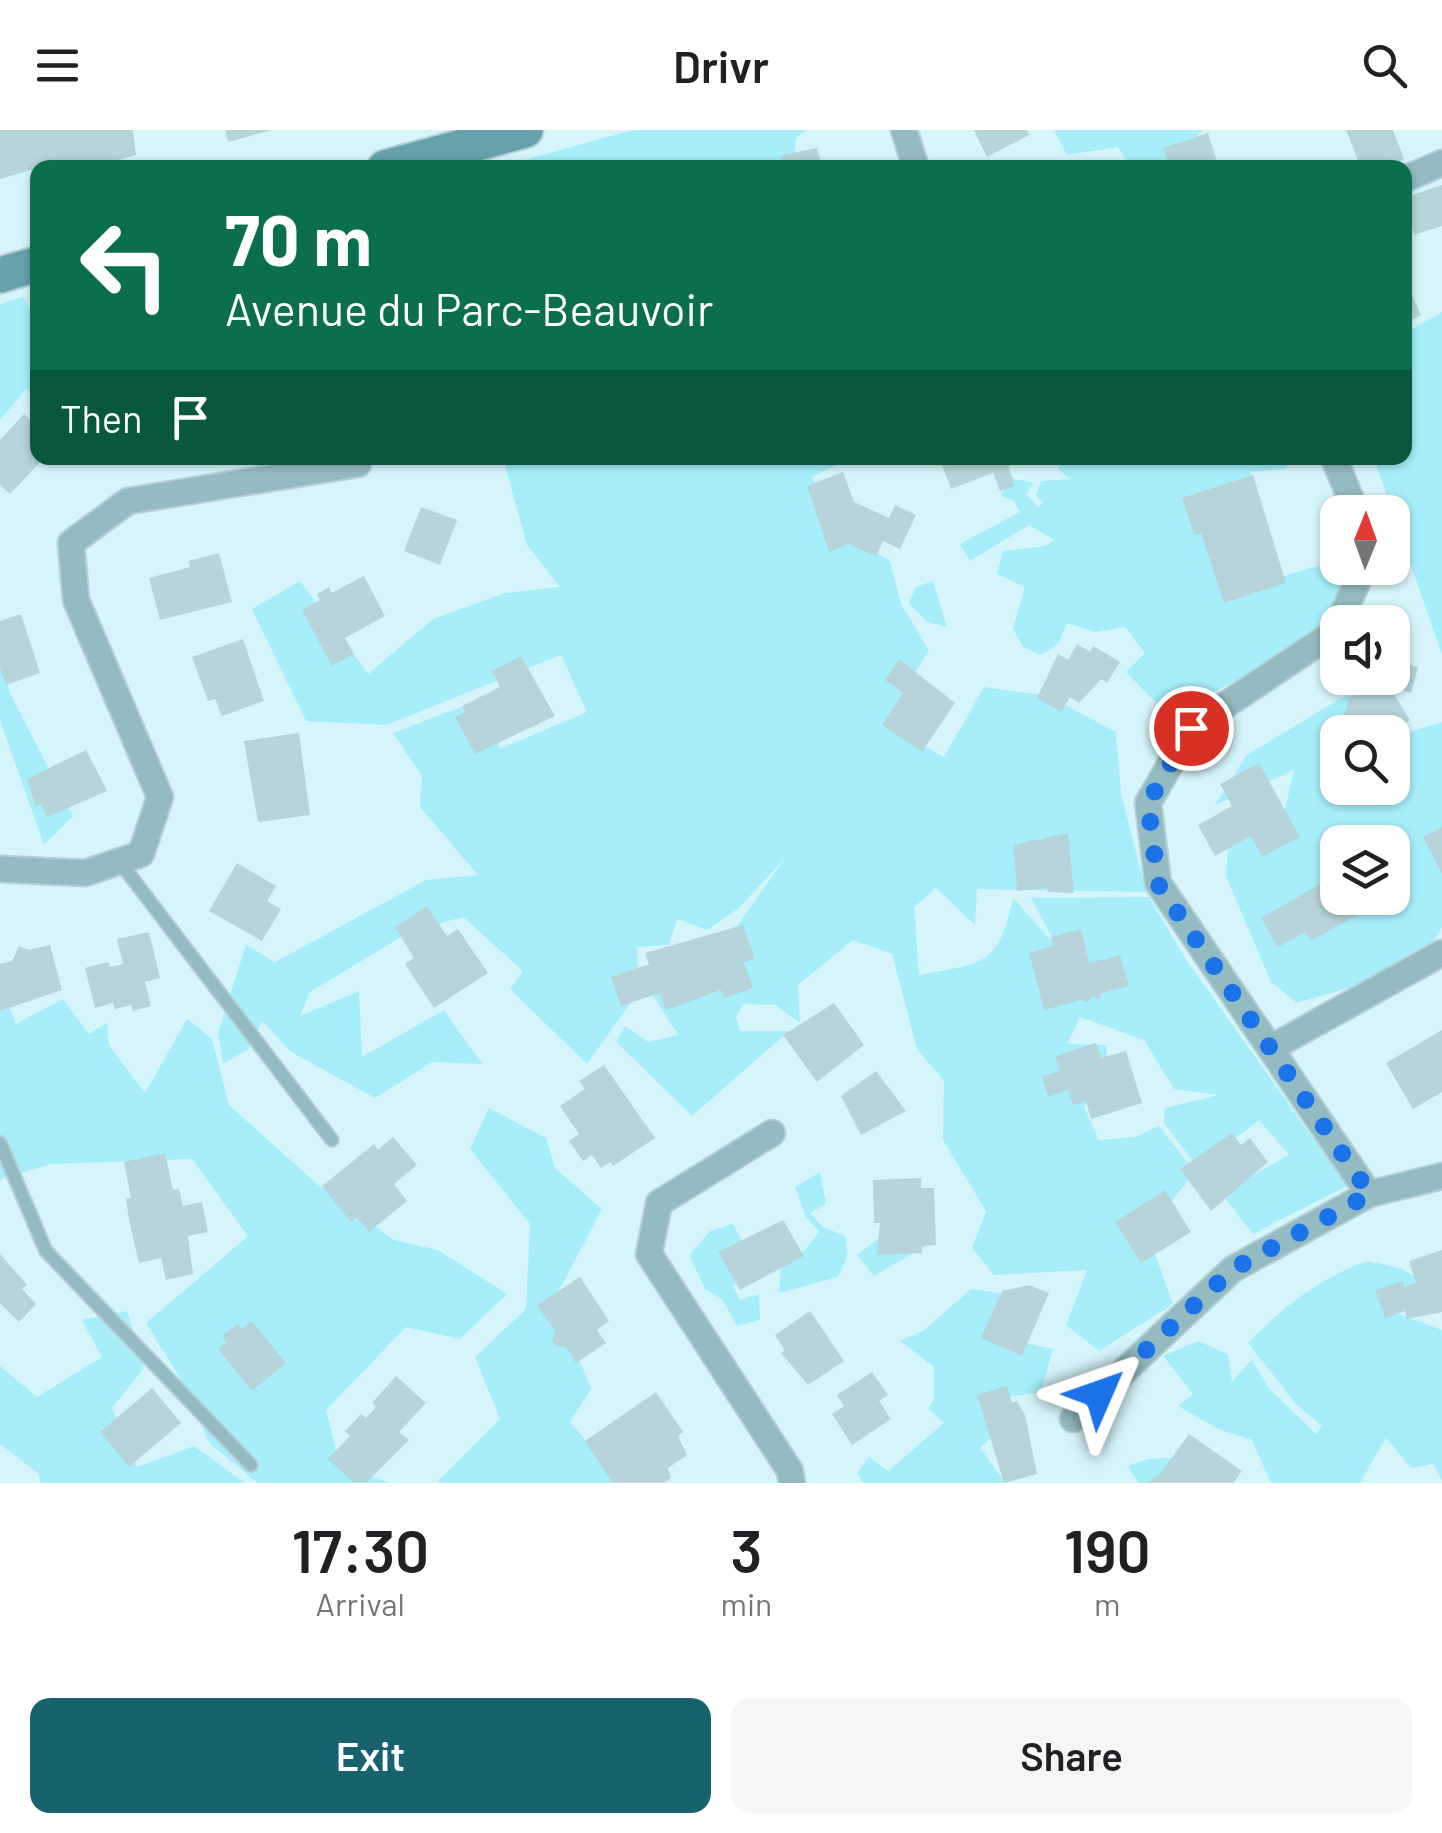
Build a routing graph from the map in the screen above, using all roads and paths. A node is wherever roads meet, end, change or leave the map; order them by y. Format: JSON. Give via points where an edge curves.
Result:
{"nodes":[{"id":1,"x":525,"y":130,"type":"edge"},
{"id":2,"x":904,"y":130,"type":"edge"},
{"id":3,"x":414,"y":160,"type":"edge"},
{"id":4,"x":913,"y":160,"type":"edge"},
{"id":5,"x":1442,"y":163,"type":"edge"},
{"id":6,"x":1412,"y":176,"type":"edge"},
{"id":7,"x":30,"y":266,"type":"edge"},
{"id":8,"x":0,"y":275,"type":"edge"},
{"id":9,"x":352,"y":465,"type":"edge"},
{"id":10,"x":1337,"y":465,"type":"edge"},
{"id":11,"x":1349,"y":495,"type":"edge"},
{"id":12,"x":1320,"y":642,"type":"edge"},
{"id":13,"x":119,"y":861,"type":"junction"},
{"id":14,"x":0,"y":869,"type":"edge"},
{"id":15,"x":1442,"y":953,"type":"edge"},
{"id":16,"x":1271,"y":1048,"type":"junction"},
{"id":17,"x":772,"y":1133,"type":"dead end"},
{"id":18,"x":332,"y":1140,"type":"dead end"},
{"id":19,"x":0,"y":1144,"type":"edge"},
{"id":20,"x":1442,"y":1176,"type":"edge"},
{"id":21,"x":1370,"y":1194,"type":"junction"},
{"id":22,"x":1073,"y":1420,"type":"dead end"},
{"id":23,"x":251,"y":1465,"type":"dead end"},
{"id":24,"x":792,"y":1483,"type":"edge"}],
"edges":[{"from":1,"to":3,"type":"street"},
{"from":2,"to":4,"type":"street"},
{"from":5,"to":6,"type":"street"},
{"from":7,"to":8,"type":"street"},
{"from":9,"to":13,"type":"street","via":[[128,501],[71,543],[76,600],[160,798],[142,854]]},
{"from":10,"to":11,"type":"street"},
{"from":12,"to":16,"type":"street","via":[[1191,728],[1148,803],[1158,884]]},
{"from":13,"to":14,"type":"street","via":[[85,872]]},
{"from":13,"to":18,"type":"lane"},
{"from":15,"to":16,"type":"street"},
{"from":16,"to":21,"type":"street"},
{"from":17,"to":24,"type":"street","via":[[659,1202],[649,1254]]},
{"from":19,"to":23,"type":"lane","via":[[46,1251]]},
{"from":20,"to":21,"type":"street"},
{"from":21,"to":22,"type":"street","via":[[1233,1269]]}]}
